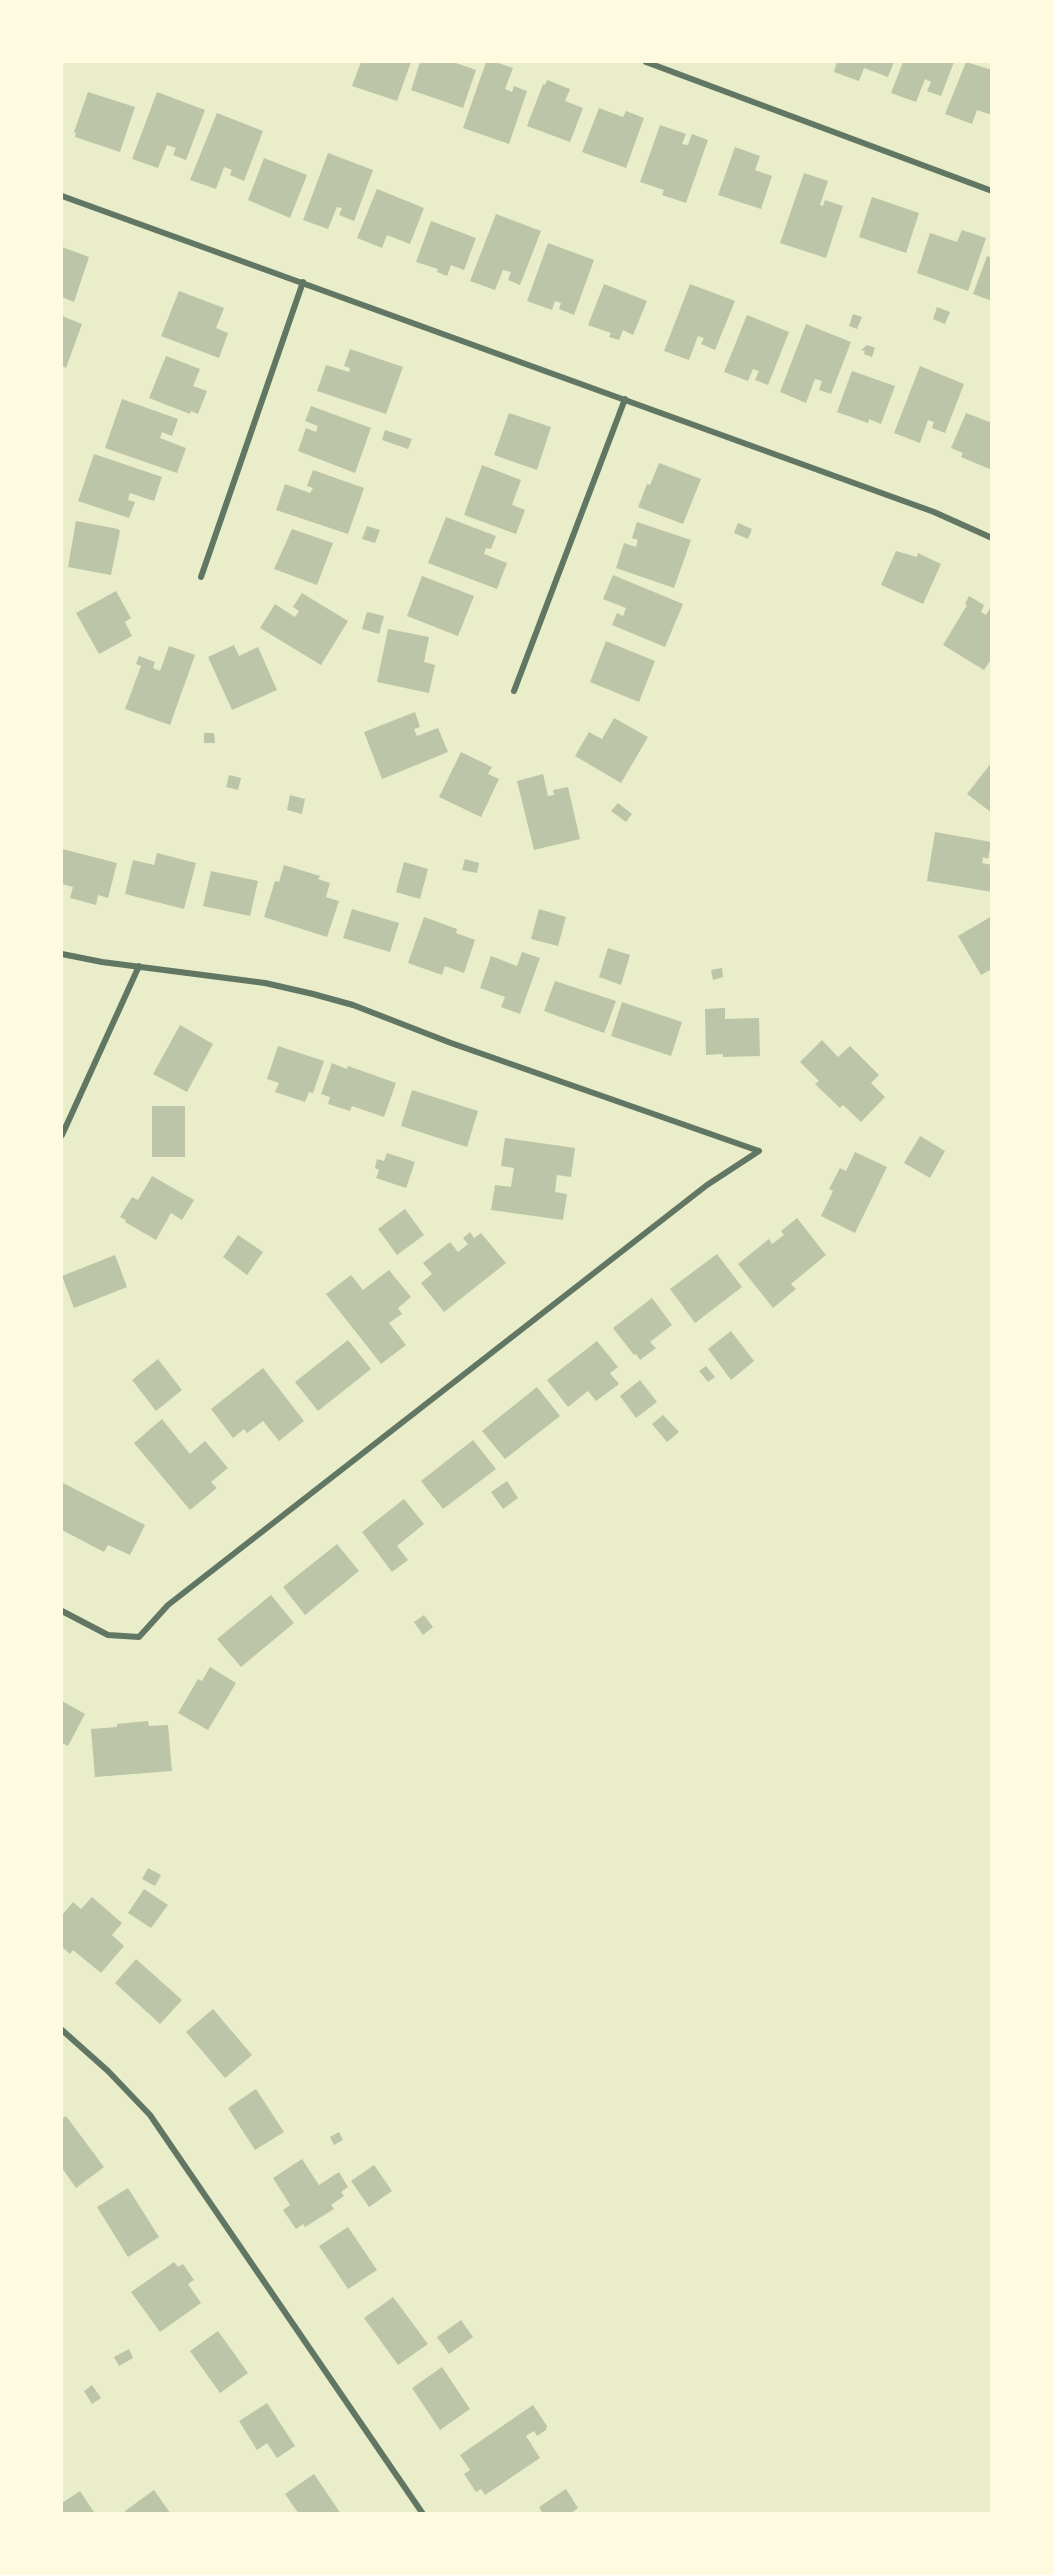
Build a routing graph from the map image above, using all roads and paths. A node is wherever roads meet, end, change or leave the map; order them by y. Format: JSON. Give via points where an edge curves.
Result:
{"nodes":[{"id":1,"x":646,"y":62,"type":"edge"},
{"id":2,"x":992,"y":191,"type":"edge"},
{"id":3,"x":62,"y":196,"type":"edge"},
{"id":4,"x":303,"y":282,"type":"junction"},
{"id":5,"x":624,"y":399,"type":"junction"},
{"id":6,"x":992,"y":538,"type":"edge"},
{"id":7,"x":201,"y":577,"type":"dead end"},
{"id":8,"x":514,"y":691,"type":"dead end"},
{"id":9,"x":62,"y":954,"type":"edge"},
{"id":10,"x":139,"y":966,"type":"junction"},
{"id":11,"x":62,"y":1135,"type":"edge"},
{"id":12,"x":62,"y":1611,"type":"edge"},
{"id":13,"x":62,"y":2030,"type":"edge"},
{"id":14,"x":423,"y":2514,"type":"edge"}],
"edges":[{"from":1,"to":2,"type":"street"},
{"from":3,"to":4,"type":"street"},
{"from":4,"to":5,"type":"street"},
{"from":4,"to":7,"type":"street"},
{"from":5,"to":6,"type":"street","via":[[934,512]]},
{"from":5,"to":8,"type":"street"},
{"from":9,"to":10,"type":"street"},
{"from":10,"to":11,"type":"street"},
{"from":10,"to":12,"type":"street","via":[[265,983],[353,1005],[759,1151],[707,1185],[168,1605],[139,1637],[108,1635]]},
{"from":13,"to":14,"type":"street","via":[[108,2070],[150,2115]]}]}
